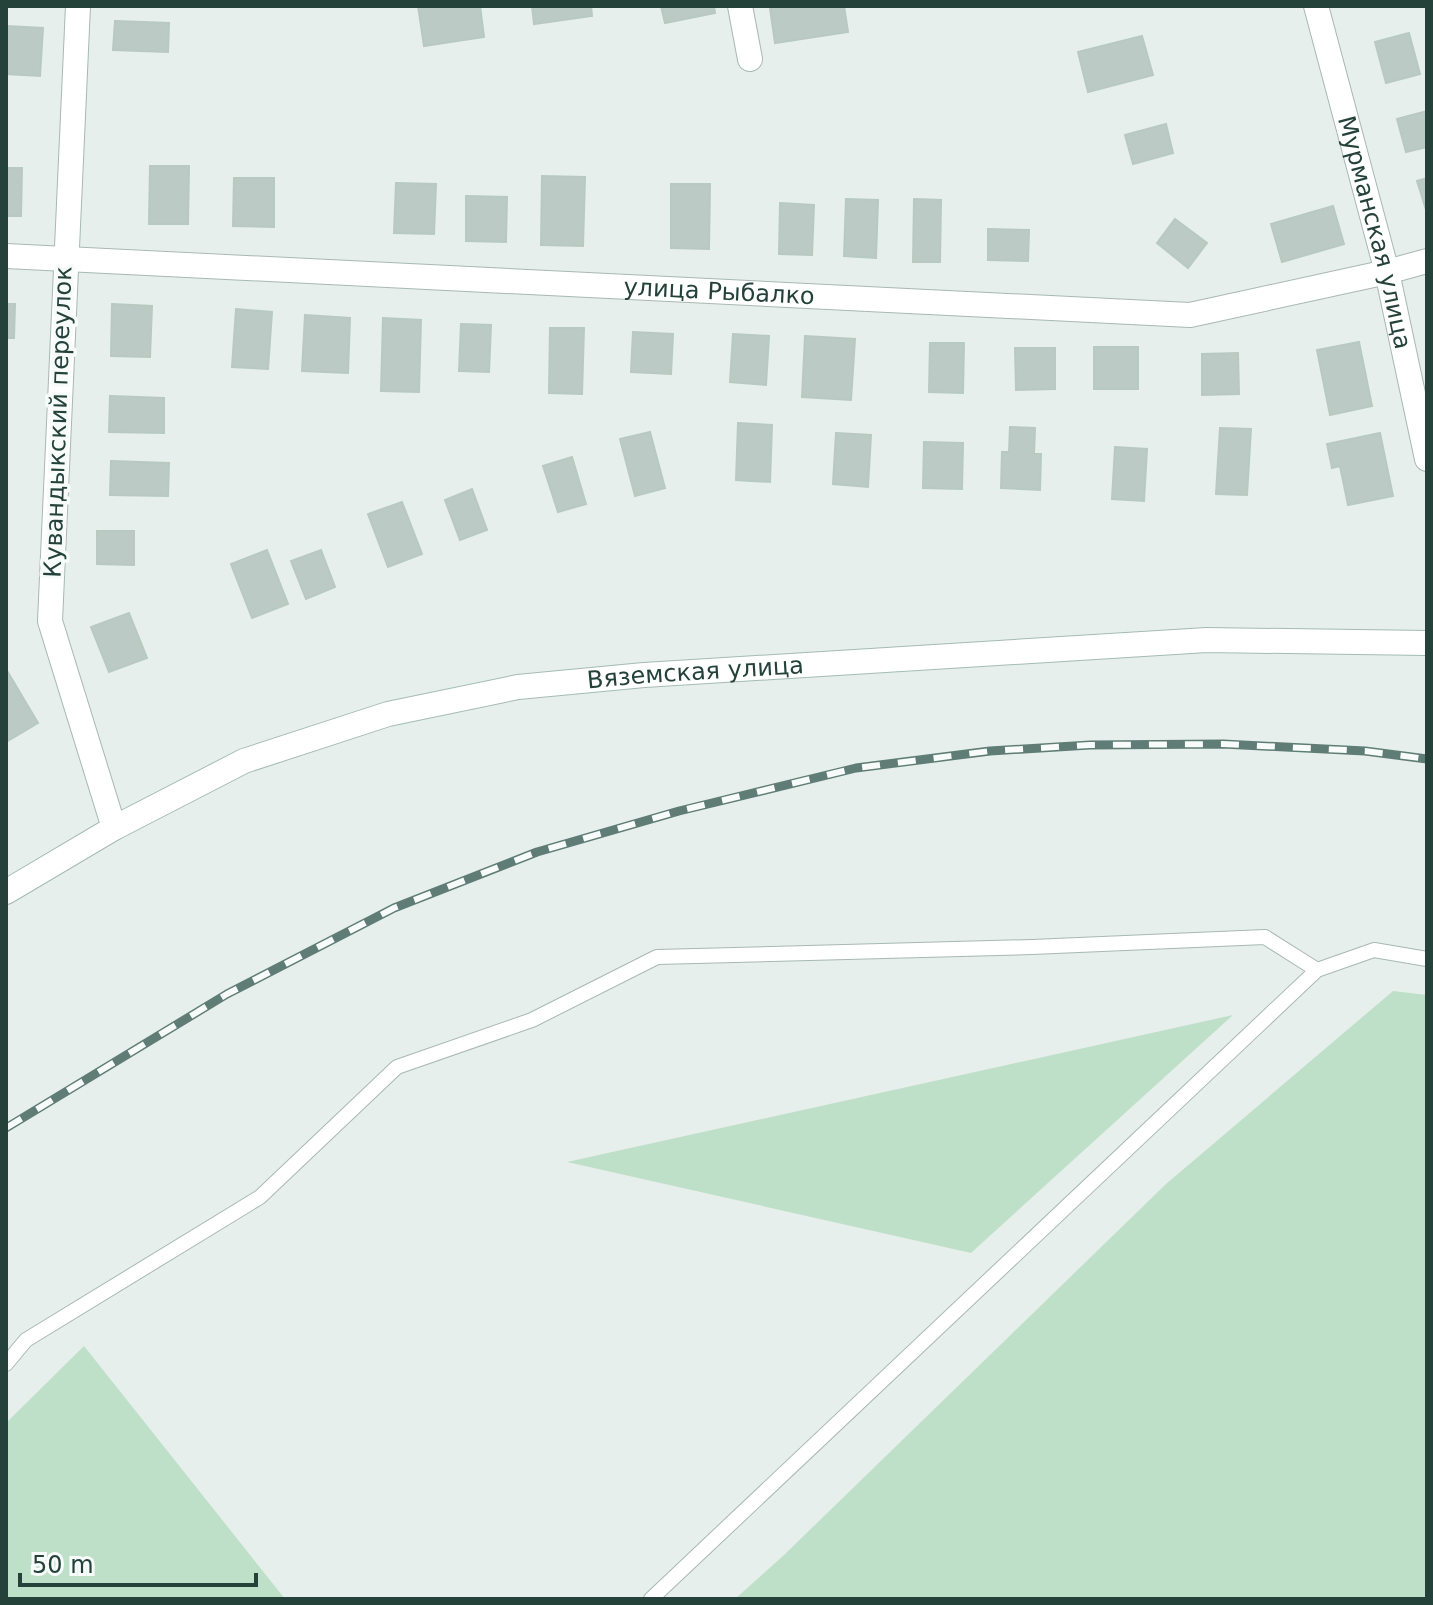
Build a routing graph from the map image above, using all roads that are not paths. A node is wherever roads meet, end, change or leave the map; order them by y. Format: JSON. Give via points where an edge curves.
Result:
{"nodes":[{"id":1,"x":78,"y":6,"type":"edge"},
{"id":2,"x":740,"y":6,"type":"edge"},
{"id":3,"x":1316,"y":6,"type":"edge"},
{"id":4,"x":750,"y":59,"type":"dead end"},
{"id":5,"x":6,"y":256,"type":"edge"},
{"id":6,"x":65,"y":258,"type":"junction"},
{"id":7,"x":1427,"y":261,"type":"edge"},
{"id":8,"x":1387,"y":272,"type":"junction"},
{"id":9,"x":1427,"y":459,"type":"edge"},
{"id":10,"x":1427,"y":643,"type":"edge"},
{"id":11,"x":114,"y":828,"type":"junction"},
{"id":12,"x":6,"y":892,"type":"edge"},
{"id":13,"x":1427,"y":959,"type":"edge"},
{"id":14,"x":1317,"y":970,"type":"junction"},
{"id":15,"x":6,"y":1364,"type":"edge"},
{"id":16,"x":651,"y":1599,"type":"edge"}],
"edges":[{"from":1,"to":6,"type":"street","name":"Кувандыкский переулок"},
{"from":2,"to":4,"type":"street"},
{"from":3,"to":8,"type":"street","name":"Мурманская улица"},
{"from":5,"to":6,"type":"street","name":"улица Рыбалко"},
{"from":6,"to":8,"type":"street","name":"улица Рыбалко","via":[[1190,315]]},
{"from":6,"to":11,"type":"street","name":"Кувандыкский переулок","via":[[50,621]]},
{"from":7,"to":8,"type":"street","name":"улица Рыбалко"},
{"from":8,"to":9,"type":"street","name":"Мурманская улица"},
{"from":10,"to":11,"type":"street","name":"Вяземская улица","via":[[1207,640],[518,687],[388,714],[244,761]]},
{"from":11,"to":12,"type":"street","name":"Вяземская улица"},
{"from":13,"to":14,"type":"lane","via":[[1374,950]]},
{"from":14,"to":15,"type":"lane","via":[[1265,937],[657,957],[532,1020],[397,1067],[260,1197],[26,1340]]},
{"from":14,"to":16,"type":"lane"}]}
